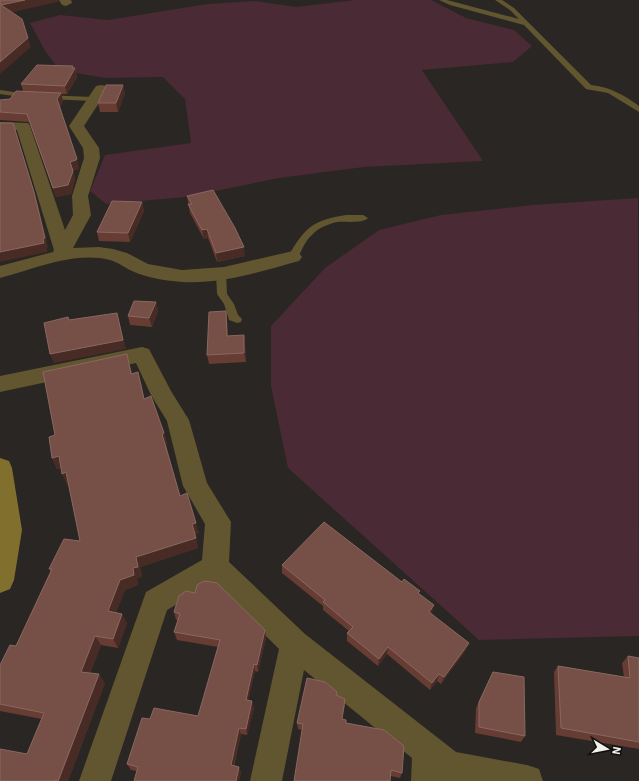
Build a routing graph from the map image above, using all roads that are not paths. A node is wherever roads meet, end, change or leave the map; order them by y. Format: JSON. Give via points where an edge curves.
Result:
{"nodes":[{"id":1,"x":442,"y":0,"type":"edge"},
{"id":2,"x":498,"y":0,"type":"edge"},
{"id":3,"x":525,"y":23,"type":"junction"},
{"id":4,"x":0,"y":92,"type":"edge"},
{"id":5,"x":97,"y":94,"type":"joint"},
{"id":6,"x":639,"y":110,"type":"edge"},
{"id":7,"x":0,"y":126,"type":"edge"},
{"id":8,"x":363,"y":218,"type":"dead end"},
{"id":9,"x":62,"y":253,"type":"junction"},
{"id":10,"x":294,"y":257,"type":"joint"},
{"id":11,"x":0,"y":272,"type":"edge"},
{"id":12,"x":221,"y":272,"type":"junction"},
{"id":13,"x":237,"y":318,"type":"dead end"},
{"id":14,"x":0,"y":384,"type":"edge"},
{"id":15,"x":0,"y":469,"type":"edge"},
{"id":16,"x":215,"y":568,"type":"junction"},
{"id":17,"x":0,"y":580,"type":"edge"},
{"id":18,"x":295,"y":644,"type":"junction"},
{"id":19,"x":428,"y":766,"type":"edge"},
{"id":20,"x":95,"y":781,"type":"edge"},
{"id":21,"x":266,"y":781,"type":"edge"},
{"id":22,"x":528,"y":781,"type":"edge"}],
"edges":[{"from":1,"to":3,"type":"lane"},
{"from":2,"to":3,"type":"lane","via":[[512,9]]},
{"from":3,"to":6,"type":"lane","via":[[589,87],[604,88],[617,93]]},
{"from":4,"to":5,"type":"lane","via":[[20,96]]},
{"from":5,"to":9,"type":"street","via":[[83,119],[76,126],[91,148],[92,158],[80,196],[82,215]]},
{"from":7,"to":9,"type":"street","via":[[23,126]]},
{"from":8,"to":10,"type":"lane","via":[[331,220],[312,230],[302,240]]},
{"from":9,"to":11,"type":"street"},
{"from":9,"to":12,"type":"street","via":[[99,252],[115,255],[140,268],[164,274],[183,276]]},
{"from":10,"to":12,"type":"street"},
{"from":12,"to":13,"type":"lane","via":[[222,294],[229,304],[233,317]]},
{"from":14,"to":16,"type":"street","via":[[142,354],[162,395],[178,420],[195,486],[218,522]]},
{"from":15,"to":17,"type":"street","via":[[9,530]]},
{"from":16,"to":18,"type":"street"},
{"from":16,"to":20,"type":"street","via":[[156,601]]},
{"from":18,"to":19,"type":"street"},
{"from":18,"to":21,"type":"street"},
{"from":19,"to":22,"type":"street","via":[[449,767]]}]}
